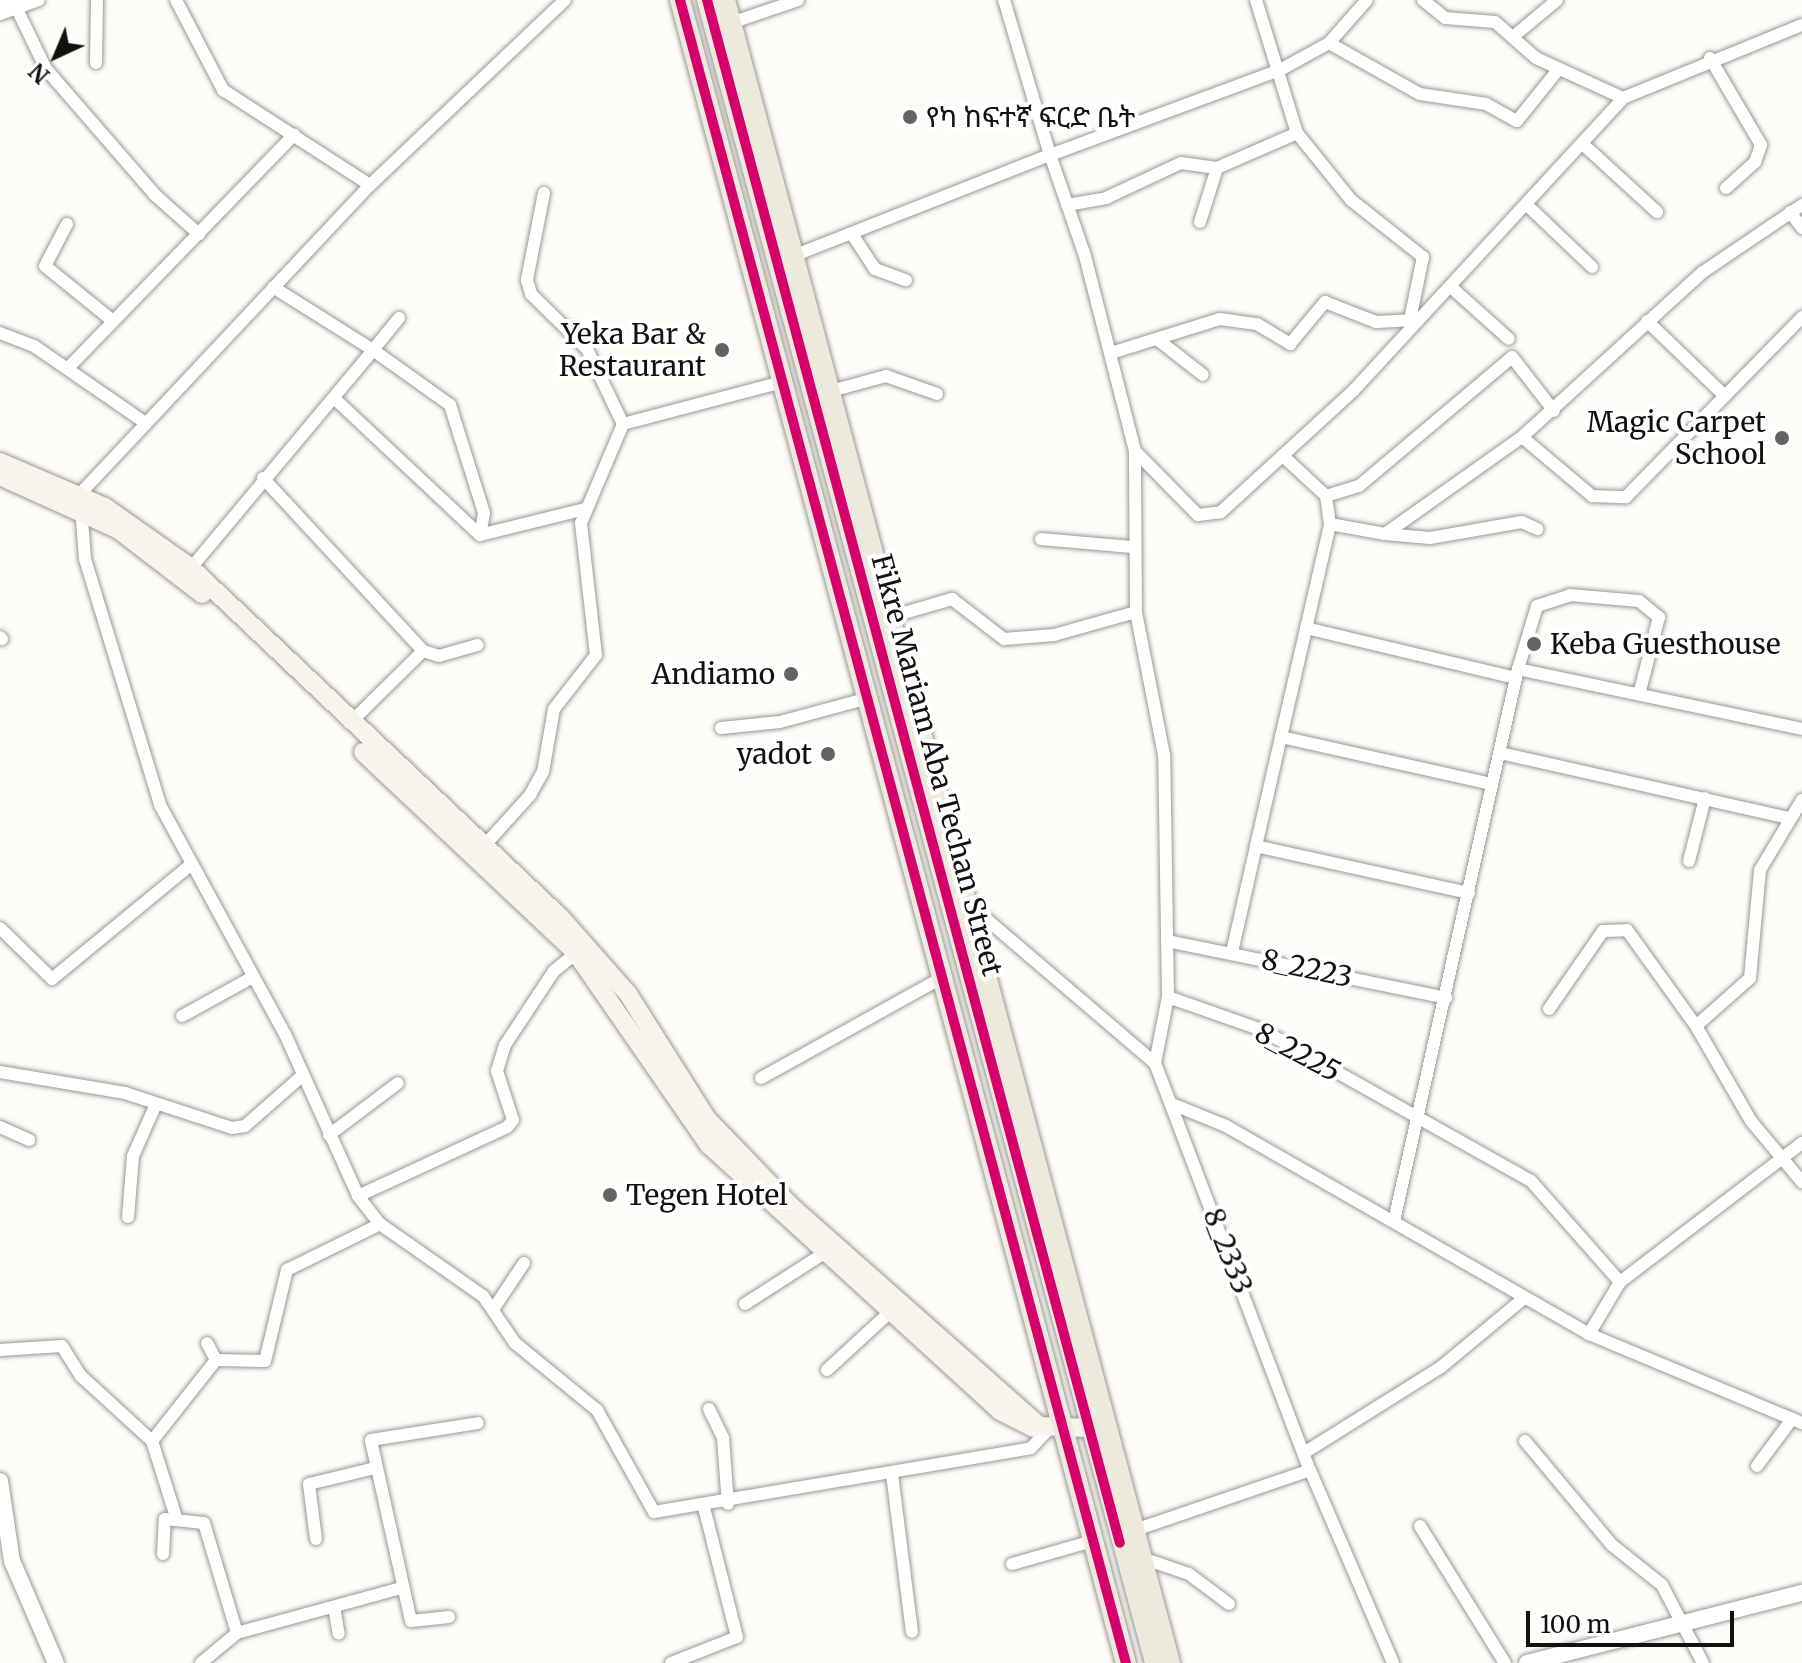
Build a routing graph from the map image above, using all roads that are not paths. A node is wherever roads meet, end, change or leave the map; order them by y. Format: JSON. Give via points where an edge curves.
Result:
{"nodes":[{"id":1,"x":39,"y":0,"type":"edge"},
{"id":2,"x":97,"y":0,"type":"edge"},
{"id":3,"x":176,"y":0,"type":"edge"},
{"id":4,"x":565,"y":0,"type":"edge"},
{"id":5,"x":680,"y":0,"type":"edge"},
{"id":6,"x":707,"y":0,"type":"edge"},
{"id":7,"x":725,"y":0,"type":"edge"},
{"id":8,"x":798,"y":0,"type":"edge"},
{"id":9,"x":1004,"y":0,"type":"edge"},
{"id":10,"x":1256,"y":0,"type":"edge"},
{"id":11,"x":1367,"y":0,"type":"edge"},
{"id":12,"x":1423,"y":0,"type":"edge"},
{"id":13,"x":1557,"y":0,"type":"edge"},
{"id":14,"x":11,"y":4,"type":"edge"},
{"id":15,"x":0,"y":14,"type":"edge"},
{"id":16,"x":731,"y":23,"type":"junction"},
{"id":17,"x":1802,"y":25,"type":"edge"},
{"id":18,"x":1514,"y":36,"type":"junction"},
{"id":19,"x":1329,"y":43,"type":"junction"},
{"id":20,"x":1710,"y":58,"type":"junction"},
{"id":21,"x":96,"y":63,"type":"dead end"},
{"id":22,"x":1280,"y":70,"type":"junction"},
{"id":23,"x":1558,"y":70,"type":"junction"},
{"id":24,"x":1623,"y":98,"type":"junction"},
{"id":25,"x":1297,"y":133,"type":"junction"},
{"id":26,"x":294,"y":135,"type":"junction"},
{"id":27,"x":1585,"y":146,"type":"junction"},
{"id":28,"x":1050,"y":155,"type":"junction"},
{"id":29,"x":1217,"y":168,"type":"junction"},
{"id":30,"x":370,"y":185,"type":"junction"},
{"id":31,"x":1726,"y":188,"type":"dead end"},
{"id":32,"x":544,"y":193,"type":"dead end"},
{"id":33,"x":1067,"y":205,"type":"junction"},
{"id":34,"x":1802,"y":205,"type":"edge"},
{"id":35,"x":1529,"y":207,"type":"junction"},
{"id":36,"x":1657,"y":212,"type":"dead end"},
{"id":37,"x":1790,"y":212,"type":"junction"},
{"id":38,"x":1200,"y":222,"type":"dead end"},
{"id":39,"x":67,"y":224,"type":"dead end"},
{"id":40,"x":1802,"y":228,"type":"edge"},
{"id":41,"x":199,"y":234,"type":"junction"},
{"id":42,"x":852,"y":234,"type":"junction"},
{"id":43,"x":784,"y":255,"type":"junction"},
{"id":44,"x":751,"y":263,"type":"junction"},
{"id":45,"x":1592,"y":267,"type":"dead end"},
{"id":46,"x":906,"y":280,"type":"dead end"},
{"id":47,"x":273,"y":287,"type":"junction"},
{"id":48,"x":1452,"y":288,"type":"junction"},
{"id":49,"x":1802,"y":317,"type":"edge"},
{"id":50,"x":399,"y":318,"type":"dead end"},
{"id":51,"x":1415,"y":318,"type":"junction"},
{"id":52,"x":113,"y":321,"type":"junction"},
{"id":53,"x":1647,"y":321,"type":"junction"},
{"id":54,"x":0,"y":333,"type":"edge"},
{"id":55,"x":1157,"y":339,"type":"junction"},
{"id":56,"x":1509,"y":339,"type":"dead end"},
{"id":57,"x":373,"y":350,"type":"junction"},
{"id":58,"x":1111,"y":353,"type":"junction"},
{"id":59,"x":68,"y":368,"type":"junction"},
{"id":60,"x":1203,"y":375,"type":"dead end"},
{"id":61,"x":782,"y":382,"type":"junction"},
{"id":62,"x":831,"y":391,"type":"junction"},
{"id":63,"x":937,"y":394,"type":"dead end"},
{"id":64,"x":1724,"y":395,"type":"junction"},
{"id":65,"x":335,"y":399,"type":"junction"},
{"id":66,"x":1554,"y":411,"type":"junction"},
{"id":67,"x":144,"y":422,"type":"junction"},
{"id":68,"x":623,"y":424,"type":"junction"},
{"id":69,"x":1522,"y":437,"type":"junction"},
{"id":70,"x":1135,"y":451,"type":"junction"},
{"id":71,"x":1283,"y":456,"type":"junction"},
{"id":72,"x":0,"y":462,"type":"edge"},
{"id":73,"x":0,"y":476,"type":"edge"},
{"id":74,"x":263,"y":478,"type":"junction"},
{"id":75,"x":1326,"y":496,"type":"junction"},
{"id":76,"x":80,"y":501,"type":"junction"},
{"id":77,"x":585,"y":509,"type":"junction"},
{"id":78,"x":1330,"y":524,"type":"junction"},
{"id":79,"x":1537,"y":529,"type":"dead end"},
{"id":80,"x":1385,"y":534,"type":"junction"},
{"id":81,"x":480,"y":535,"type":"junction"},
{"id":82,"x":1041,"y":539,"type":"dead end"},
{"id":83,"x":1132,"y":547,"type":"junction"},
{"id":84,"x":191,"y":568,"type":"junction"},
{"id":85,"x":1136,"y":612,"type":"junction"},
{"id":86,"x":890,"y":617,"type":"junction"},
{"id":87,"x":1306,"y":628,"type":"junction"},
{"id":88,"x":477,"y":645,"type":"dead end"},
{"id":89,"x":423,"y":651,"type":"junction"},
{"id":90,"x":1517,"y":674,"type":"junction"},
{"id":91,"x":1640,"y":691,"type":"junction"},
{"id":92,"x":865,"y":699,"type":"junction"},
{"id":93,"x":350,"y":723,"type":"junction"},
{"id":94,"x":721,"y":728,"type":"dead end"},
{"id":95,"x":1802,"y":729,"type":"edge"},
{"id":96,"x":1281,"y":737,"type":"junction"},
{"id":97,"x":1500,"y":753,"type":"junction"},
{"id":98,"x":403,"y":780,"type":"junction"},
{"id":99,"x":1492,"y":784,"type":"junction"},
{"id":100,"x":1705,"y":798,"type":"junction"},
{"id":101,"x":1802,"y":800,"type":"edge"},
{"id":102,"x":1789,"y":818,"type":"junction"},
{"id":103,"x":485,"y":845,"type":"junction"},
{"id":104,"x":1256,"y":846,"type":"junction"},
{"id":105,"x":1689,"y":861,"type":"dead end"},
{"id":106,"x":189,"y":866,"type":"junction"},
{"id":107,"x":1469,"y":893,"type":"junction"},
{"id":108,"x":971,"y":906,"type":"junction"},
{"id":109,"x":0,"y":928,"type":"edge"},
{"id":110,"x":1167,"y":941,"type":"junction"},
{"id":111,"x":1232,"y":952,"type":"junction"},
{"id":112,"x":576,"y":953,"type":"junction"},
{"id":113,"x":253,"y":977,"type":"junction"},
{"id":114,"x":943,"y":977,"type":"junction"},
{"id":115,"x":1168,"y":997,"type":"junction"},
{"id":116,"x":1446,"y":998,"type":"junction"},
{"id":117,"x":1549,"y":1009,"type":"dead end"},
{"id":118,"x":182,"y":1016,"type":"dead end"},
{"id":119,"x":1696,"y":1026,"type":"junction"},
{"id":120,"x":1155,"y":1063,"type":"junction"},
{"id":121,"x":0,"y":1072,"type":"edge"},
{"id":122,"x":302,"y":1076,"type":"junction"},
{"id":123,"x":761,"y":1078,"type":"dead end"},
{"id":124,"x":398,"y":1083,"type":"dead end"},
{"id":125,"x":156,"y":1104,"type":"junction"},
{"id":126,"x":1172,"y":1104,"type":"junction"},
{"id":127,"x":1421,"y":1120,"type":"junction"},
{"id":128,"x":0,"y":1127,"type":"edge"},
{"id":129,"x":329,"y":1135,"type":"junction"},
{"id":130,"x":714,"y":1139,"type":"junction"},
{"id":131,"x":29,"y":1140,"type":"dead end"},
{"id":132,"x":1802,"y":1143,"type":"edge"},
{"id":133,"x":1781,"y":1164,"type":"junction"},
{"id":134,"x":1802,"y":1182,"type":"edge"},
{"id":135,"x":358,"y":1196,"type":"junction"},
{"id":136,"x":128,"y":1217,"type":"dead end"},
{"id":137,"x":1394,"y":1221,"type":"junction"},
{"id":138,"x":380,"y":1224,"type":"junction"},
{"id":139,"x":823,"y":1254,"type":"junction"},
{"id":140,"x":524,"y":1263,"type":"dead end"},
{"id":141,"x":1620,"y":1282,"type":"junction"},
{"id":142,"x":1523,"y":1299,"type":"junction"},
{"id":143,"x":745,"y":1304,"type":"dead end"},
{"id":144,"x":494,"y":1308,"type":"junction"},
{"id":145,"x":890,"y":1312,"type":"junction"},
{"id":146,"x":1589,"y":1334,"type":"junction"},
{"id":147,"x":207,"y":1343,"type":"dead end"},
{"id":148,"x":0,"y":1350,"type":"edge"},
{"id":149,"x":216,"y":1360,"type":"junction"},
{"id":150,"x":827,"y":1370,"type":"dead end"},
{"id":151,"x":709,"y":1409,"type":"dead end"},
{"id":152,"x":1022,"y":1417,"type":"junction"},
{"id":153,"x":1797,"y":1421,"type":"edge"},
{"id":154,"x":478,"y":1423,"type":"dead end"},
{"id":155,"x":1087,"y":1428,"type":"junction"},
{"id":156,"x":1055,"y":1431,"type":"junction"},
{"id":157,"x":152,"y":1441,"type":"junction"},
{"id":158,"x":1525,"y":1441,"type":"dead end"},
{"id":159,"x":1304,"y":1453,"type":"junction"},
{"id":160,"x":1757,"y":1466,"type":"dead end"},
{"id":161,"x":375,"y":1468,"type":"junction"},
{"id":162,"x":1310,"y":1470,"type":"junction"},
{"id":163,"x":892,"y":1474,"type":"junction"},
{"id":164,"x":0,"y":1481,"type":"edge"},
{"id":165,"x":728,"y":1504,"type":"junction"},
{"id":166,"x":704,"y":1508,"type":"junction"},
{"id":167,"x":176,"y":1517,"type":"junction"},
{"id":168,"x":1420,"y":1526,"type":"dead end"},
{"id":169,"x":1135,"y":1530,"type":"junction"},
{"id":170,"x":316,"y":1539,"type":"dead end"},
{"id":171,"x":1092,"y":1541,"type":"junction"},
{"id":172,"x":163,"y":1554,"type":"dead end"},
{"id":173,"x":1145,"y":1559,"type":"junction"},
{"id":174,"x":1012,"y":1564,"type":"dead end"},
{"id":175,"x":401,"y":1588,"type":"junction"},
{"id":176,"x":1802,"y":1593,"type":"edge"},
{"id":177,"x":1229,"y":1604,"type":"dead end"},
{"id":178,"x":334,"y":1607,"type":"junction"},
{"id":179,"x":449,"y":1617,"type":"dead end"},
{"id":180,"x":1686,"y":1622,"type":"junction"},
{"id":181,"x":912,"y":1632,"type":"dead end"},
{"id":182,"x":237,"y":1633,"type":"junction"},
{"id":183,"x":339,"y":1634,"type":"dead end"},
{"id":184,"x":56,"y":1663,"type":"edge"},
{"id":185,"x":201,"y":1663,"type":"edge"},
{"id":186,"x":671,"y":1663,"type":"edge"},
{"id":187,"x":1126,"y":1663,"type":"edge"},
{"id":188,"x":1155,"y":1663,"type":"edge"},
{"id":189,"x":1170,"y":1663,"type":"edge"},
{"id":190,"x":1393,"y":1663,"type":"edge"},
{"id":191,"x":1505,"y":1663,"type":"edge"},
{"id":192,"x":1527,"y":1663,"type":"edge"},
{"id":193,"x":1703,"y":1663,"type":"edge"}],
"edges":[{"from":1,"to":14,"type":"street"},
{"from":2,"to":21,"type":"street"},
{"from":3,"to":26,"type":"street","via":[[223,90]]},
{"from":4,"to":30,"type":"street"},
{"from":5,"to":44,"type":"main road","name":"Fikre Mariam Aba Techan Street"},
{"from":6,"to":43,"type":"main road","name":"Fikre Mariam Aba Techan Street"},
{"from":7,"to":16,"type":"main road"},
{"from":8,"to":16,"type":"street"},
{"from":9,"to":28,"type":"street"},
{"from":10,"to":22,"type":"street"},
{"from":11,"to":19,"type":"street"},
{"from":12,"to":18,"type":"street","via":[[1445,18],[1486,20]]},
{"from":13,"to":18,"type":"street"},
{"from":14,"to":15,"type":"street"},
{"from":14,"to":41,"type":"street","via":[[46,69],[155,195]]},
{"from":16,"to":43,"type":"main road"},
{"from":17,"to":20,"type":"street"},
{"from":18,"to":23,"type":"street"},
{"from":19,"to":22,"type":"street"},
{"from":19,"to":23,"type":"street","via":[[1420,94],[1486,104],[1517,121]]},
{"from":20,"to":24,"type":"street"},
{"from":20,"to":31,"type":"street","via":[[1761,145],[1755,162]]},
{"from":22,"to":25,"type":"street"},
{"from":22,"to":28,"type":"street"},
{"from":23,"to":24,"type":"street"},
{"from":24,"to":27,"type":"street"},
{"from":25,"to":29,"type":"street"},
{"from":25,"to":51,"type":"street","via":[[1351,200],[1423,257]]},
{"from":26,"to":30,"type":"street"},
{"from":26,"to":41,"type":"street"},
{"from":27,"to":35,"type":"street"},
{"from":27,"to":36,"type":"street"},
{"from":28,"to":33,"type":"street"},
{"from":28,"to":42,"type":"street"},
{"from":29,"to":33,"type":"street","via":[[1181,163],[1106,198]]},
{"from":29,"to":38,"type":"street"},
{"from":30,"to":47,"type":"street"},
{"from":32,"to":68,"type":"street","via":[[527,280],[531,294],[587,349]]},
{"from":33,"to":58,"type":"street"},
{"from":34,"to":37,"type":"street"},
{"from":35,"to":45,"type":"street"},
{"from":35,"to":48,"type":"street"},
{"from":37,"to":40,"type":"street"},
{"from":37,"to":53,"type":"street","via":[[1725,255]]},
{"from":39,"to":52,"type":"street","via":[[45,266]]},
{"from":41,"to":52,"type":"street"},
{"from":42,"to":43,"type":"street"},
{"from":42,"to":46,"type":"street","via":[[875,269]]},
{"from":43,"to":44,"type":"main road"},
{"from":43,"to":62,"type":"main road"},
{"from":43,"to":155,"type":"main road","name":"Fikre Mariam Aba Techan Street"},
{"from":44,"to":61,"type":"main road","name":"Fikre Mariam Aba Techan Street"},
{"from":47,"to":57,"type":"street"},
{"from":47,"to":67,"type":"street"},
{"from":48,"to":51,"type":"street"},
{"from":48,"to":56,"type":"street"},
{"from":49,"to":64,"type":"street"},
{"from":50,"to":57,"type":"street"},
{"from":51,"to":55,"type":"street","via":[[1376,322],[1325,302],[1290,344],[1257,324],[1220,319]]},
{"from":51,"to":71,"type":"street"},
{"from":52,"to":59,"type":"street"},
{"from":53,"to":64,"type":"street"},
{"from":53,"to":66,"type":"street"},
{"from":54,"to":59,"type":"street"},
{"from":55,"to":58,"type":"street"},
{"from":55,"to":60,"type":"street"},
{"from":57,"to":65,"type":"street"},
{"from":57,"to":81,"type":"street","via":[[450,405],[484,513]]},
{"from":58,"to":70,"type":"street"},
{"from":59,"to":67,"type":"street"},
{"from":61,"to":68,"type":"street"},
{"from":61,"to":92,"type":"main road","name":"Fikre Mariam Aba Techan Street"},
{"from":62,"to":63,"type":"street","via":[[886,376]]},
{"from":62,"to":86,"type":"main road"},
{"from":64,"to":69,"type":"street","via":[[1616,502],[1592,496]]},
{"from":65,"to":74,"type":"street"},
{"from":65,"to":81,"type":"street"},
{"from":66,"to":69,"type":"street"},
{"from":66,"to":75,"type":"street","via":[[1512,357],[1359,486]]},
{"from":67,"to":76,"type":"street"},
{"from":68,"to":77,"type":"street"},
{"from":69,"to":80,"type":"street"},
{"from":70,"to":71,"type":"street","via":[[1205,520]]},
{"from":70,"to":83,"type":"street"},
{"from":71,"to":75,"type":"street"},
{"from":72,"to":76,"type":"main road"},
{"from":73,"to":76,"type":"main road"},
{"from":74,"to":84,"type":"street"},
{"from":74,"to":89,"type":"street"},
{"from":75,"to":78,"type":"street"},
{"from":76,"to":84,"type":"main road"},
{"from":76,"to":98,"type":"main road","via":[[208,599]]},
{"from":76,"to":106,"type":"street","via":[[85,559],[141,744]]},
{"from":77,"to":81,"type":"street"},
{"from":77,"to":103,"type":"street","via":[[580,541],[596,655],[554,709],[543,772],[530,795]]},
{"from":78,"to":80,"type":"street"},
{"from":78,"to":87,"type":"street"},
{"from":79,"to":80,"type":"street","via":[[1522,522],[1430,538]]},
{"from":82,"to":83,"type":"street"},
{"from":83,"to":85,"type":"street"},
{"from":84,"to":93,"type":"main road"},
{"from":85,"to":86,"type":"street","via":[[1054,635],[1004,639],[952,599]]},
{"from":85,"to":110,"type":"street","via":[[1164,755]]},
{"from":86,"to":108,"type":"main road"},
{"from":87,"to":90,"type":"street"},
{"from":87,"to":96,"type":"street"},
{"from":88,"to":89,"type":"street","via":[[439,656]]},
{"from":89,"to":93,"type":"street"},
{"from":90,"to":91,"type":"street"},
{"from":90,"to":91,"type":"street","via":[[1537,606],[1570,595],[1639,601],[1659,617]]},
{"from":90,"to":97,"type":"street"},
{"from":91,"to":95,"type":"street"},
{"from":92,"to":94,"type":"street","via":[[780,722]]},
{"from":92,"to":114,"type":"main road","name":"Fikre Mariam Aba Techan Street"},
{"from":93,"to":98,"type":"main road"},
{"from":96,"to":99,"type":"street"},
{"from":96,"to":104,"type":"street"},
{"from":97,"to":99,"type":"street"},
{"from":97,"to":100,"type":"street"},
{"from":98,"to":103,"type":"main road"},
{"from":98,"to":112,"type":"main road"},
{"from":99,"to":107,"type":"street"},
{"from":100,"to":102,"type":"street"},
{"from":100,"to":105,"type":"street"},
{"from":101,"to":102,"type":"street"},
{"from":102,"to":119,"type":"street","via":[[1768,850],[1754,892],[1750,978]]},
{"from":103,"to":130,"type":"main road","via":[[600,959]]},
{"from":104,"to":107,"type":"street"},
{"from":104,"to":111,"type":"street"},
{"from":106,"to":109,"type":"street","via":[[52,979],[40,975]]},
{"from":106,"to":113,"type":"street"},
{"from":107,"to":116,"type":"street"},
{"from":108,"to":120,"type":"street","name":"8_2333"},
{"from":108,"to":169,"type":"main road"},
{"from":110,"to":111,"type":"street","name":"8_2223"},
{"from":110,"to":115,"type":"street"},
{"from":111,"to":116,"type":"street","name":"8_2223"},
{"from":112,"to":130,"type":"main road"},
{"from":112,"to":135,"type":"street","via":[[554,971],[505,1045],[497,1071],[513,1120],[507,1127]]},
{"from":113,"to":118,"type":"street"},
{"from":113,"to":122,"type":"street"},
{"from":114,"to":123,"type":"street"},
{"from":114,"to":156,"type":"main road","name":"Fikre Mariam Aba Techan Street"},
{"from":115,"to":120,"type":"street"},
{"from":115,"to":127,"type":"street","name":"8_2225","via":[[1262,1030]]},
{"from":116,"to":127,"type":"street"},
{"from":117,"to":119,"type":"street","via":[[1603,931],[1614,928],[1627,930]]},
{"from":119,"to":133,"type":"street"},
{"from":120,"to":126,"type":"street","name":"8_2333"},
{"from":121,"to":125,"type":"street"},
{"from":122,"to":125,"type":"street","via":[[245,1126]]},
{"from":122,"to":129,"type":"street"},
{"from":124,"to":129,"type":"street"},
{"from":125,"to":136,"type":"street","via":[[133,1156]]},
{"from":126,"to":137,"type":"street"},
{"from":126,"to":159,"type":"street","name":"8_2333"},
{"from":127,"to":137,"type":"street"},
{"from":127,"to":141,"type":"street","name":"8_2225","via":[[1531,1181]]},
{"from":128,"to":131,"type":"street"},
{"from":129,"to":135,"type":"street"},
{"from":130,"to":139,"type":"main road"},
{"from":130,"to":152,"type":"main road"},
{"from":132,"to":133,"type":"street"},
{"from":133,"to":134,"type":"street"},
{"from":133,"to":141,"type":"street"},
{"from":135,"to":138,"type":"street"},
{"from":137,"to":142,"type":"street"},
{"from":138,"to":144,"type":"street"},
{"from":138,"to":149,"type":"street","via":[[287,1270],[265,1361]]},
{"from":139,"to":143,"type":"street"},
{"from":139,"to":145,"type":"main road"},
{"from":140,"to":144,"type":"street"},
{"from":141,"to":146,"type":"street"},
{"from":142,"to":146,"type":"street"},
{"from":142,"to":159,"type":"street","via":[[1441,1367]]},
{"from":144,"to":166,"type":"street","via":[[515,1343],[601,1415],[645,1506],[654,1512]]},
{"from":145,"to":150,"type":"street"},
{"from":145,"to":152,"type":"main road"},
{"from":146,"to":153,"type":"street"},
{"from":147,"to":149,"type":"street"},
{"from":148,"to":157,"type":"street","via":[[57,1342],[81,1376]]},
{"from":149,"to":157,"type":"street"},
{"from":151,"to":165,"type":"street","via":[[723,1438]]},
{"from":152,"to":156,"type":"main road"},
{"from":153,"to":160,"type":"street"},
{"from":154,"to":161,"type":"street","via":[[376,1434]]},
{"from":155,"to":156,"type":"main road"},
{"from":155,"to":188,"type":"main road","name":"Fikre Mariam Aba Techan Street"},
{"from":156,"to":163,"type":"street","via":[[1031,1448]]},
{"from":156,"to":171,"type":"main road","name":"Fikre Mariam Aba Techan Street"},
{"from":157,"to":167,"type":"street"},
{"from":158,"to":180,"type":"street","via":[[1612,1545],[1662,1585]]},
{"from":159,"to":162,"type":"street","name":"8_2333"},
{"from":161,"to":170,"type":"street","via":[[309,1484]]},
{"from":161,"to":175,"type":"street"},
{"from":162,"to":169,"type":"street"},
{"from":162,"to":190,"type":"street","name":"8_2333"},
{"from":163,"to":165,"type":"street"},
{"from":163,"to":181,"type":"street"},
{"from":164,"to":184,"type":"street","via":[[12,1561]]},
{"from":165,"to":166,"type":"street"},
{"from":166,"to":186,"type":"street","via":[[737,1637]]},
{"from":167,"to":172,"type":"street","via":[[162,1523]]},
{"from":167,"to":182,"type":"street","via":[[199,1519],[207,1529]]},
{"from":168,"to":191,"type":"street"},
{"from":169,"to":173,"type":"main road"},
{"from":171,"to":174,"type":"street"},
{"from":171,"to":187,"type":"main road","name":"Fikre Mariam Aba Techan Street"},
{"from":173,"to":177,"type":"street","via":[[1189,1574]]},
{"from":173,"to":189,"type":"main road"},
{"from":175,"to":178,"type":"street"},
{"from":175,"to":179,"type":"street","via":[[415,1625]]},
{"from":176,"to":180,"type":"street"},
{"from":178,"to":182,"type":"street"},
{"from":178,"to":183,"type":"street"},
{"from":180,"to":192,"type":"street"},
{"from":180,"to":193,"type":"street"},
{"from":182,"to":185,"type":"street"}]}
